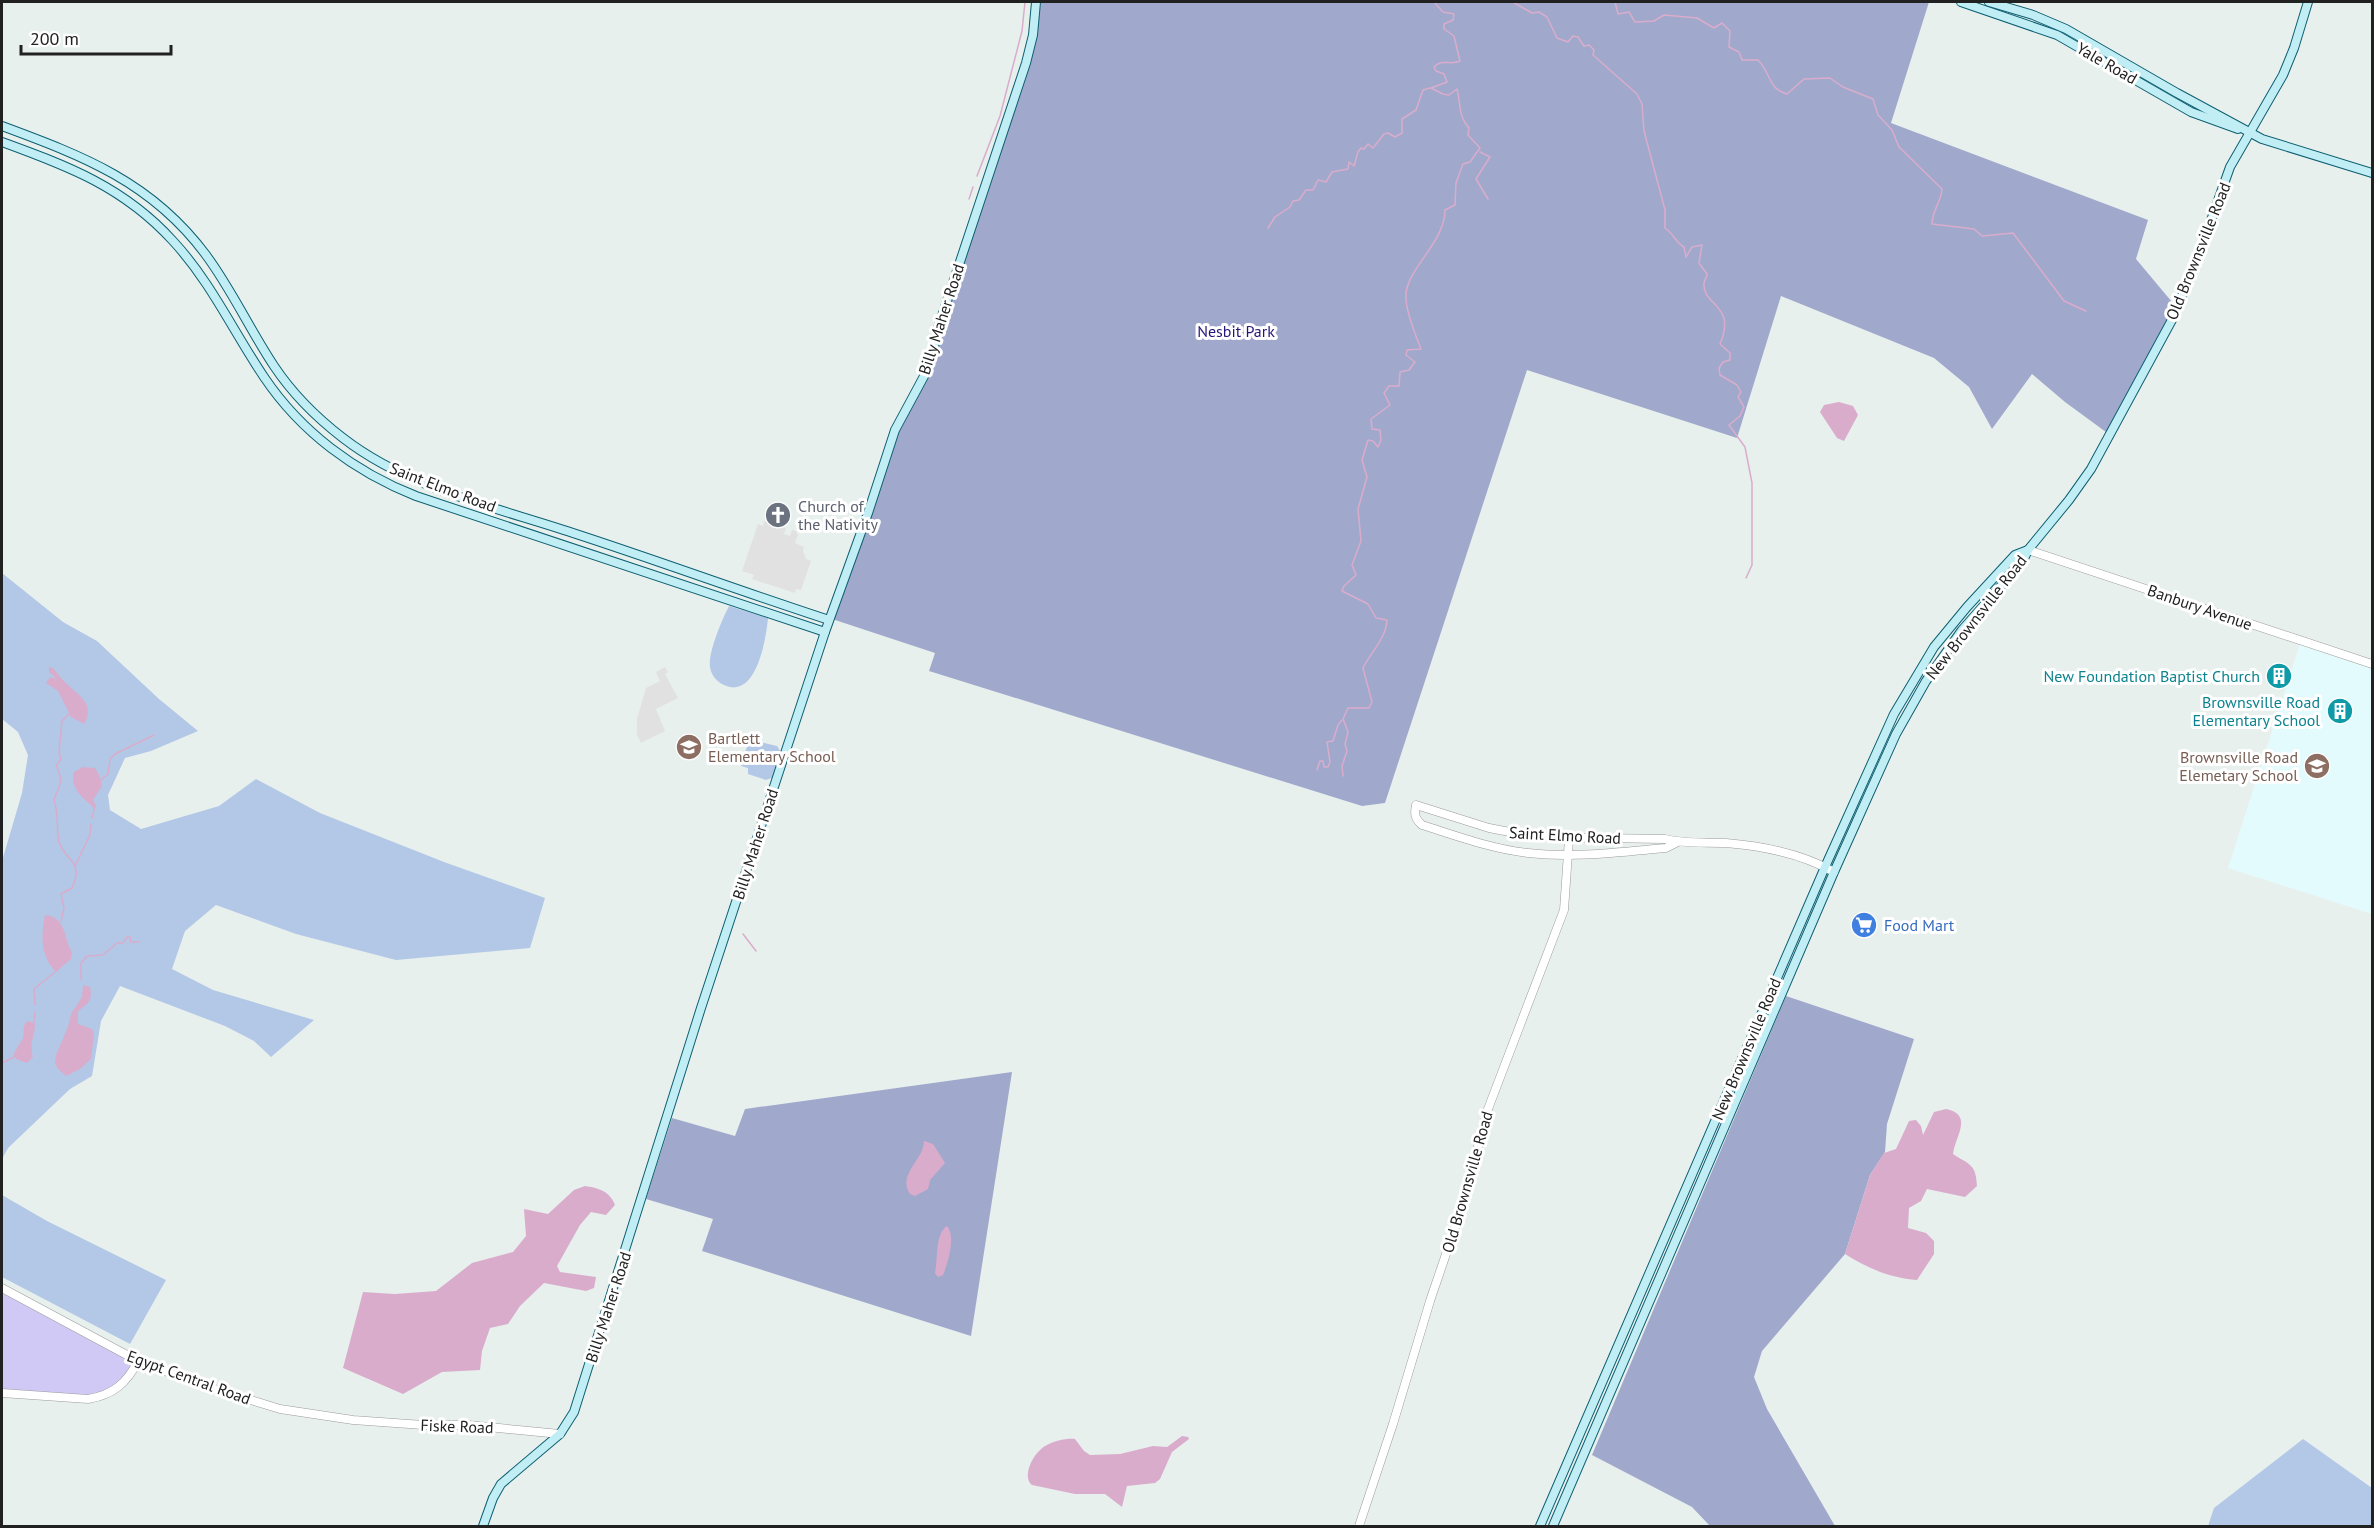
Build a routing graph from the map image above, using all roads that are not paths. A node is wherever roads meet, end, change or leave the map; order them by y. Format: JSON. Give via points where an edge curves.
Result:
{"nodes":[{"id":1,"x":1036,"y":2,"type":"edge"},
{"id":2,"x":1961,"y":2,"type":"edge"},
{"id":3,"x":1989,"y":2,"type":"edge"},
{"id":4,"x":2308,"y":2,"type":"edge"},
{"id":5,"x":2,"y":126,"type":"edge"},
{"id":6,"x":2250,"y":132,"type":"junction"},
{"id":7,"x":2,"y":142,"type":"edge"},
{"id":8,"x":2373,"y":173,"type":"edge"},
{"id":9,"x":329,"y":428,"type":"junction"},
{"id":10,"x":319,"y":439,"type":"junction"},
{"id":11,"x":2028,"y":550,"type":"junction"},
{"id":12,"x":739,"y":590,"type":"junction"},
{"id":13,"x":773,"y":601,"type":"junction"},
{"id":14,"x":735,"y":602,"type":"junction"},
{"id":15,"x":769,"y":613,"type":"junction"},
{"id":16,"x":829,"y":620,"type":"junction"},
{"id":17,"x":825,"y":632,"type":"junction"},
{"id":18,"x":2373,"y":664,"type":"edge"},
{"id":19,"x":1569,"y":839,"type":"junction"},
{"id":20,"x":1678,"y":842,"type":"junction"},
{"id":21,"x":1568,"y":856,"type":"junction"},
{"id":22,"x":1825,"y":867,"type":"junction"},
{"id":23,"x":1834,"y":872,"type":"junction"},
{"id":24,"x":2,"y":1288,"type":"edge"},
{"id":25,"x":138,"y":1361,"type":"junction"},
{"id":26,"x":2,"y":1393,"type":"edge"},
{"id":27,"x":353,"y":1420,"type":"joint"},
{"id":28,"x":560,"y":1434,"type":"junction"},
{"id":29,"x":483,"y":1527,"type":"edge"},
{"id":30,"x":1359,"y":1527,"type":"edge"},
{"id":31,"x":1540,"y":1527,"type":"edge"},
{"id":32,"x":1553,"y":1527,"type":"edge"}],
"edges":[{"from":1,"to":16,"type":"main road","name":"Billy Maher Road","via":[[1026,63],[941,316],[930,365],[895,430]]},
{"from":2,"to":6,"type":"main road","name":"Yale Road","via":[[2058,35],[2191,112]]},
{"from":3,"to":6,"type":"main road","name":"Yale Road","via":[[2066,29]]},
{"from":4,"to":6,"type":"main road","name":"Old Brownsville Road","via":[[2286,68]]},
{"from":5,"to":9,"type":"main road","name":"Saint Elmo Road","via":[[100,165],[170,215],[212,263],[274,366]]},
{"from":6,"to":8,"type":"main road","name":"Yale Road"},
{"from":6,"to":11,"type":"main road","name":"Old Brownsville Road","via":[[2230,167],[2177,309],[2091,469]]},
{"from":7,"to":10,"type":"main road","name":"Saint Elmo Road","via":[[95,180],[127,199],[156,224],[204,278],[275,393]]},
{"from":9,"to":10,"type":"main road"},
{"from":9,"to":12,"type":"main road","name":"Saint Elmo Road","via":[[412,479]]},
{"from":10,"to":14,"type":"main road","name":"Saint Elmo Road","via":[[367,473],[416,496]]},
{"from":11,"to":18,"type":"street","name":"Banbury Avenue"},
{"from":11,"to":22,"type":"main road","name":"New Brownsville Road","via":[[2015,555],[1923,663],[1894,714]]},
{"from":11,"to":23,"type":"main road","name":"New Brownsville Road","via":[[2024,561],[1962,630],[1914,701]]},
{"from":12,"to":13,"type":"main road","name":"Saint Elmo Road"},
{"from":12,"to":14,"type":"main road"},
{"from":13,"to":15,"type":"main road"},
{"from":13,"to":16,"type":"main road","name":"Saint Elmo Road"},
{"from":14,"to":15,"type":"main road","name":"Saint Elmo Road"},
{"from":15,"to":17,"type":"main road","name":"Saint Elmo Road"},
{"from":16,"to":17,"type":"main road","name":"Billy Maher Road"},
{"from":17,"to":28,"type":"main road","name":"Billy Maher Road","via":[[701,1008],[587,1373],[574,1412]]},
{"from":19,"to":20,"type":"street","name":"Saint Elmo Road"},
{"from":19,"to":21,"type":"street","name":"Old Brownsville Road"},
{"from":19,"to":21,"type":"street","name":"Saint Elmo Road","via":[[1499,831],[1416,805],[1417,820],[1422,825],[1479,843]]},
{"from":20,"to":21,"type":"street","name":"Saint Elmo Road","via":[[1666,848]]},
{"from":20,"to":22,"type":"street","name":"Saint Elmo Road","via":[[1775,850]]},
{"from":21,"to":30,"type":"street","name":"Old Brownsville Road","via":[[1564,910],[1488,1109],[1461,1210]]},
{"from":22,"to":23,"type":"street","name":"Saint Elmo Road"},
{"from":22,"to":31,"type":"main road","name":"New Brownsville Road"},
{"from":23,"to":32,"type":"main road","name":"New Brownsville Road"},
{"from":24,"to":25,"type":"street","name":"Egypt Central Road"},
{"from":25,"to":26,"type":"street","via":[[126,1381],[100,1397]]},
{"from":25,"to":27,"type":"street","name":"Egypt Central Road","via":[[280,1409]]},
{"from":27,"to":28,"type":"street","name":"Fiske Road"},
{"from":28,"to":29,"type":"main road","name":"Billy Maher Road","via":[[501,1484]]}]}
